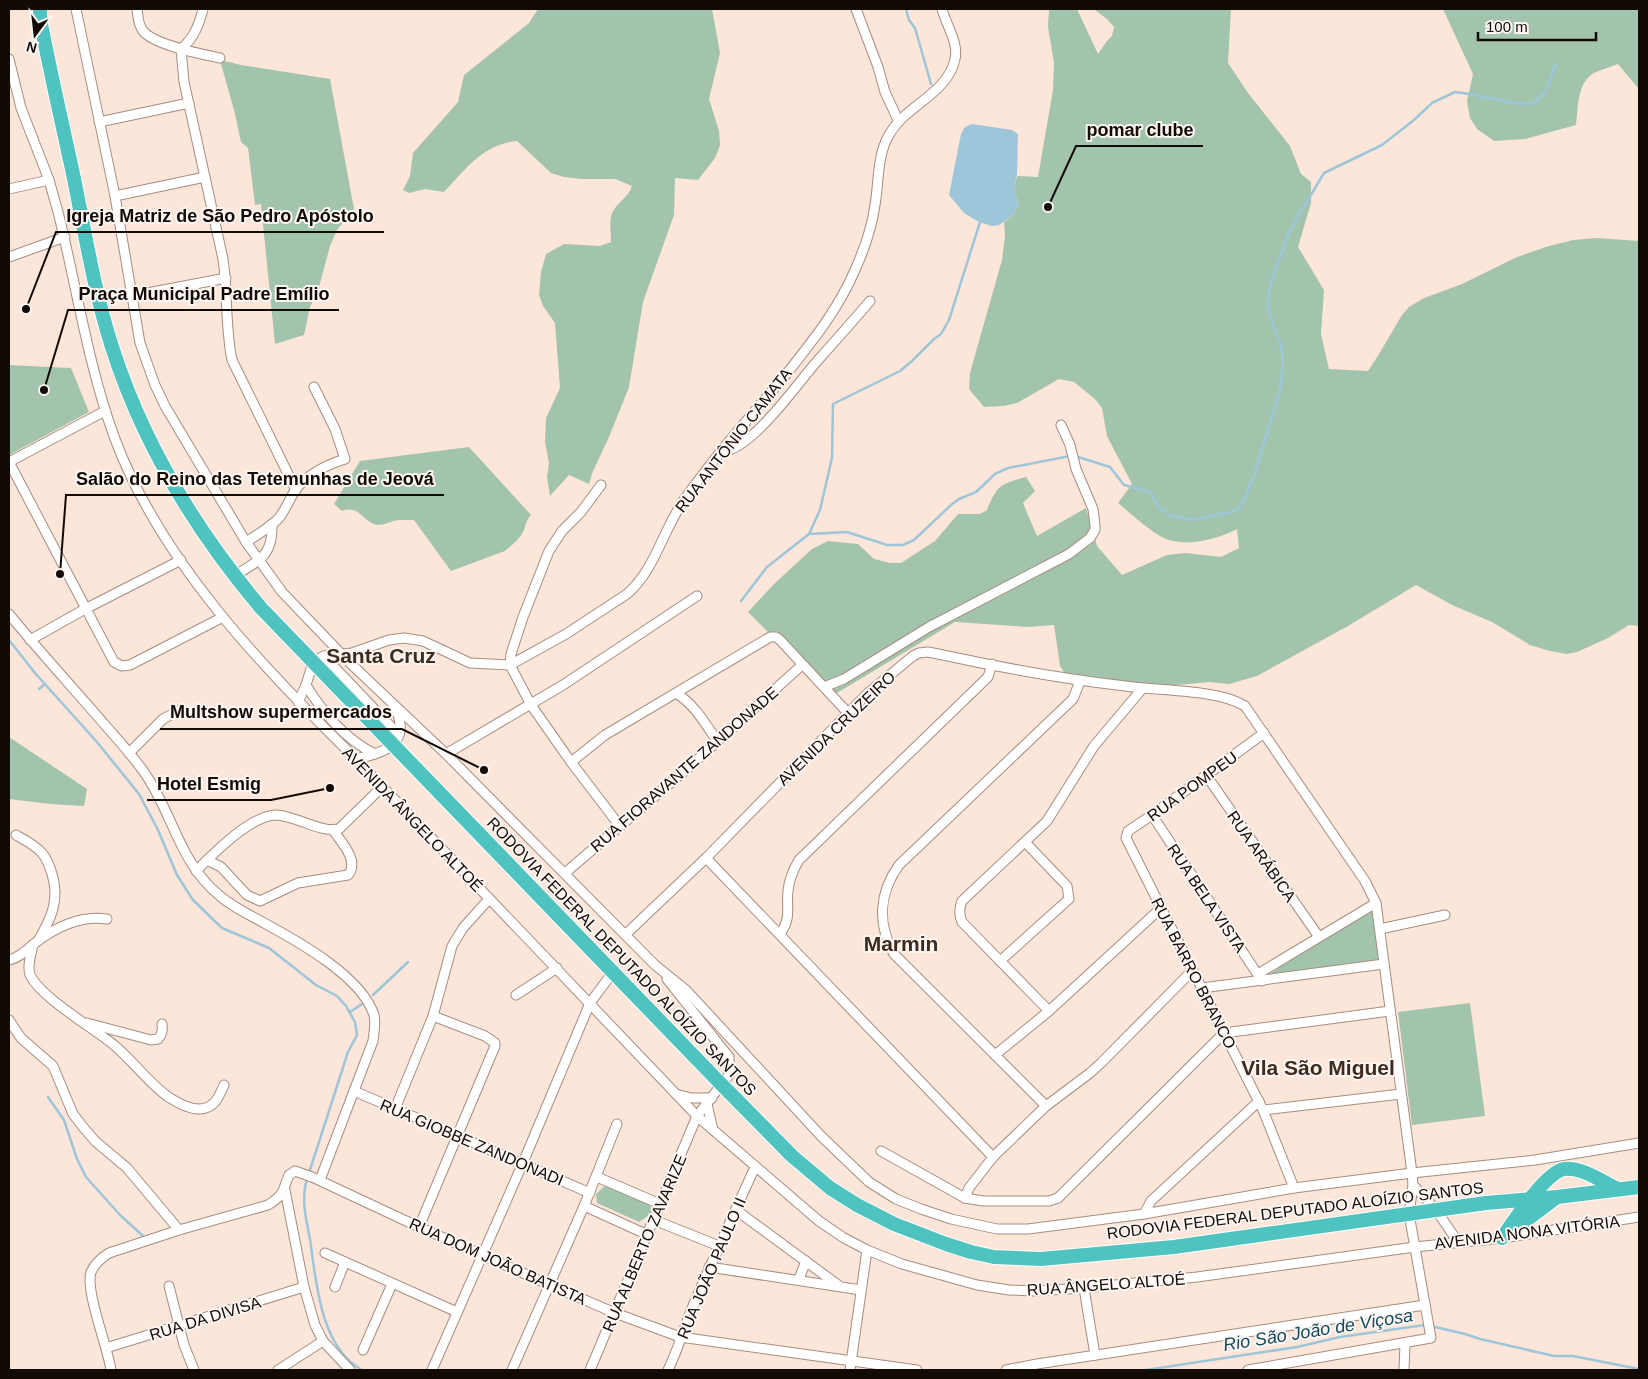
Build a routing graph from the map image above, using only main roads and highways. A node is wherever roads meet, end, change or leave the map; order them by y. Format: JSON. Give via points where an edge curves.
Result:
{"nodes":[{"id":1,"x":38,"y":12,"type":"edge"},
{"id":2,"x":1639,"y":1187,"type":"edge"},
{"id":3,"x":1619,"y":1190,"type":"junction"},
{"id":4,"x":1557,"y":1197,"type":"junction"},
{"id":5,"x":1531,"y":1199,"type":"junction"}],
"edges":[{"from":1,"to":5,"type":"highway","name":"RODOVIA FEDERAL DEPUTADO ALOÍZIO SANTOS","via":[[98,296],[113,348],[166,471],[203,533],[261,608],[319,659],[612,972],[725,1083],[792,1156],[830,1188],[894,1224],[946,1244],[994,1257],[1041,1259],[1174,1247]]},
{"from":2,"to":3,"type":"highway","name":"RODOVIA FEDERAL DEPUTADO ALOÍZIO SANTOS"},
{"from":3,"to":4,"type":"highway","name":"RODOVIA FEDERAL DEPUTADO ALOÍZIO SANTOS"},
{"from":3,"to":5,"type":"highway","via":[[1575,1170],[1564,1170],[1552,1176]]},
{"from":4,"to":5,"type":"highway","name":"RODOVIA FEDERAL DEPUTADO ALOÍZIO SANTOS"},
{"from":4,"to":5,"type":"highway","via":[[1502,1238]]}]}
